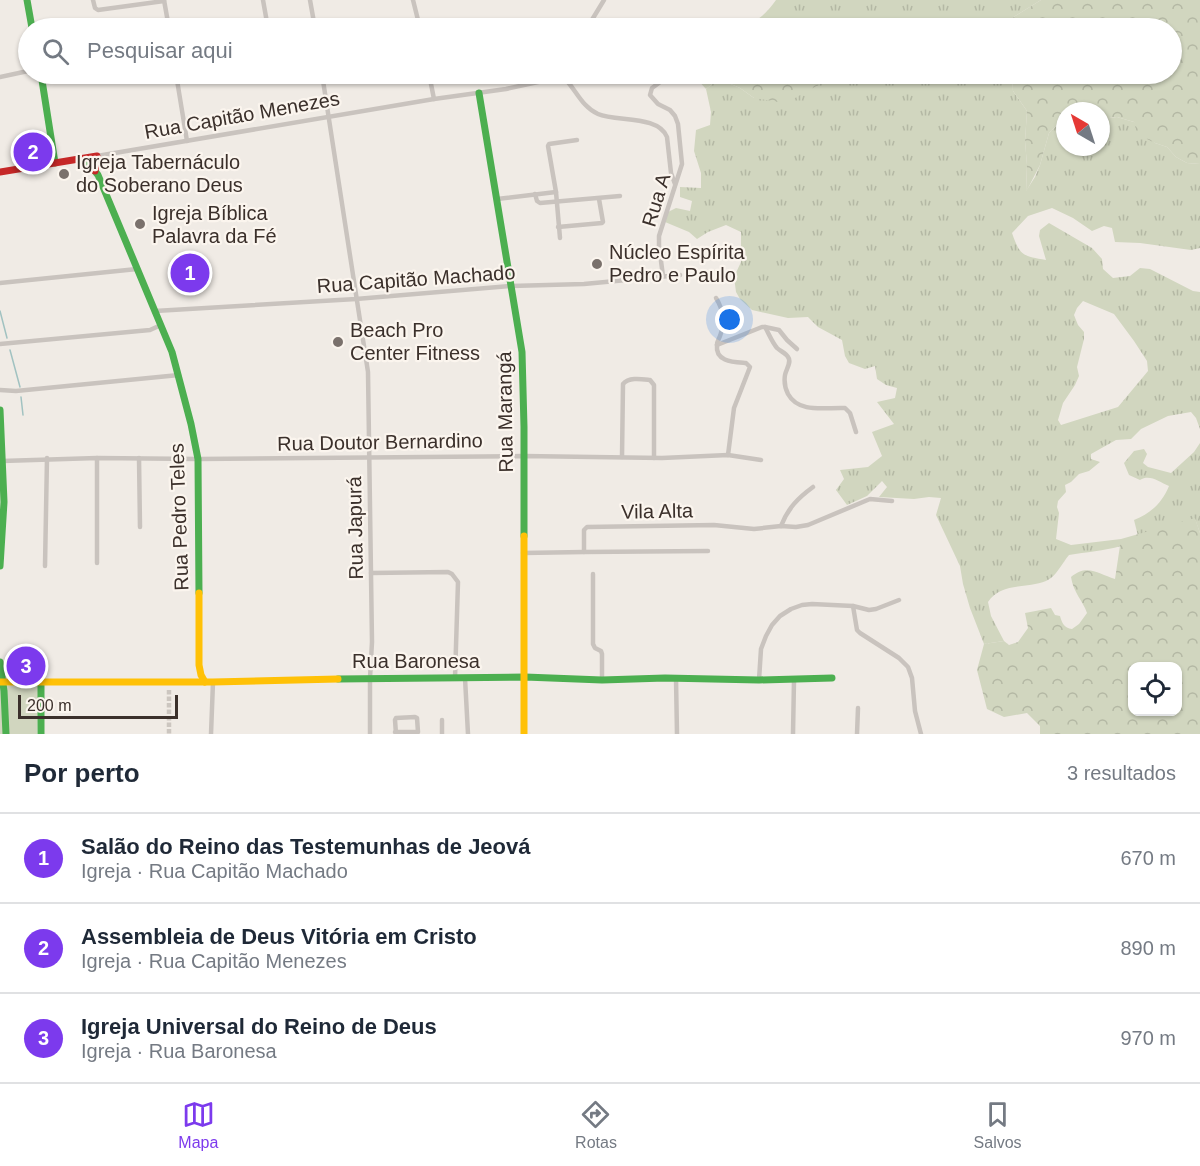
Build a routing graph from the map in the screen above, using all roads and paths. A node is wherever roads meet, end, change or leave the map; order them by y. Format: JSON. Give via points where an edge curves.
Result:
{"nodes":[{"id":1,"x":27,"y":0,"type":"edge"},
{"id":2,"x":93,"y":0,"type":"edge"},
{"id":3,"x":113,"y":0,"type":"edge"},
{"id":4,"x":263,"y":0,"type":"edge"},
{"id":5,"x":310,"y":0,"type":"edge"},
{"id":6,"x":413,"y":0,"type":"edge"},
{"id":7,"x":604,"y":0,"type":"edge"},
{"id":8,"x":164,"y":1,"type":"edge"},
{"id":9,"x":114,"y":8,"type":"junction"},
{"id":10,"x":30,"y":18,"type":"edge"},
{"id":11,"x":167,"y":18,"type":"edge"},
{"id":12,"x":266,"y":18,"type":"edge"},
{"id":13,"x":313,"y":18,"type":"edge"},
{"id":14,"x":418,"y":18,"type":"edge"},
{"id":15,"x":593,"y":18,"type":"edge"},
{"id":16,"x":18,"y":74,"type":"edge"},
{"id":17,"x":0,"y":77,"type":"edge"},
{"id":18,"x":43,"y":84,"type":"edge"},
{"id":19,"x":178,"y":84,"type":"edge"},
{"id":20,"x":324,"y":84,"type":"edge"},
{"id":21,"x":431,"y":84,"type":"edge"},
{"id":22,"x":526,"y":84,"type":"edge"},
{"id":23,"x":571,"y":84,"type":"edge"},
{"id":24,"x":658,"y":84,"type":"edge"},
{"id":25,"x":479,"y":93,"type":"junction"},
{"id":26,"x":434,"y":99,"type":"junction"},
{"id":27,"x":329,"y":117,"type":"junction"},
{"id":28,"x":577,"y":140,"type":"dead end"},
{"id":29,"x":187,"y":141,"type":"junction"},
{"id":30,"x":97,"y":156,"type":"junction"},
{"id":31,"x":82,"y":159,"type":"junction"},
{"id":32,"x":55,"y":163,"type":"junction"},
{"id":33,"x":95,"y":171,"type":"junction"},
{"id":34,"x":0,"y":172,"type":"edge"},
{"id":35,"x":675,"y":184,"type":"junction"},
{"id":36,"x":556,"y":192,"type":"junction"},
{"id":37,"x":535,"y":194,"type":"junction"},
{"id":38,"x":620,"y":196,"type":"dead end"},
{"id":39,"x":498,"y":199,"type":"junction"},
{"id":40,"x":599,"y":199,"type":"junction"},
{"id":41,"x":557,"y":201,"type":"junction"},
{"id":42,"x":558,"y":227,"type":"junction"},
{"id":43,"x":560,"y":238,"type":"dead end"},
{"id":44,"x":137,"y":269,"type":"junction"},
{"id":45,"x":680,"y":275,"type":"dead end"},
{"id":46,"x":663,"y":276,"type":"junction"},
{"id":47,"x":0,"y":283,"type":"edge"},
{"id":48,"x":511,"y":286,"type":"junction"},
{"id":49,"x":716,"y":298,"type":"dead end"},
{"id":50,"x":356,"y":299,"type":"junction"},
{"id":51,"x":155,"y":311,"type":"junction"},
{"id":52,"x":161,"y":325,"type":"junction"},
{"id":53,"x":765,"y":327,"type":"junction"},
{"id":54,"x":0,"y":344,"type":"edge"},
{"id":55,"x":717,"y":345,"type":"junction"},
{"id":56,"x":797,"y":349,"type":"dead end"},
{"id":57,"x":179,"y":375,"type":"junction"},
{"id":58,"x":0,"y":390,"type":"edge"},
{"id":59,"x":0,"y":410,"type":"edge"},
{"id":60,"x":855,"y":432,"type":"dead end"},
{"id":61,"x":728,"y":455,"type":"junction"},
{"id":62,"x":524,"y":456,"type":"junction"},
{"id":63,"x":622,"y":457,"type":"junction"},
{"id":64,"x":47,"y":458,"type":"junction"},
{"id":65,"x":97,"y":458,"type":"junction"},
{"id":66,"x":139,"y":458,"type":"junction"},
{"id":67,"x":369,"y":458,"type":"junction"},
{"id":68,"x":654,"y":458,"type":"junction"},
{"id":69,"x":198,"y":459,"type":"junction"},
{"id":70,"x":761,"y":460,"type":"dead end"},
{"id":71,"x":1,"y":461,"type":"edge"},
{"id":72,"x":813,"y":487,"type":"dead end"},
{"id":73,"x":892,"y":501,"type":"dead end"},
{"id":74,"x":781,"y":526,"type":"junction"},
{"id":75,"x":140,"y":527,"type":"dead end"},
{"id":76,"x":708,"y":551,"type":"dead end"},
{"id":77,"x":584,"y":552,"type":"junction"},
{"id":78,"x":523,"y":553,"type":"junction"},
{"id":79,"x":97,"y":562,"type":"dead end"},
{"id":80,"x":0,"y":566,"type":"edge"},
{"id":81,"x":45,"y":566,"type":"dead end"},
{"id":82,"x":371,"y":573,"type":"junction"},
{"id":83,"x":593,"y":574,"type":"dead end"},
{"id":84,"x":899,"y":600,"type":"dead end"},
{"id":85,"x":853,"y":606,"type":"junction"},
{"id":86,"x":0,"y":662,"type":"edge"},
{"id":87,"x":198,"y":665,"type":"junction"},
{"id":88,"x":525,"y":677,"type":"junction"},
{"id":89,"x":370,"y":678,"type":"junction"},
{"id":90,"x":455,"y":678,"type":"junction"},
{"id":91,"x":465,"y":678,"type":"junction"},
{"id":92,"x":676,"y":678,"type":"junction"},
{"id":93,"x":832,"y":678,"type":"dead end"},
{"id":94,"x":602,"y":680,"type":"junction"},
{"id":95,"x":759,"y":680,"type":"junction"},
{"id":96,"x":794,"y":680,"type":"junction"},
{"id":97,"x":41,"y":681,"type":"junction"},
{"id":98,"x":170,"y":681,"type":"junction"},
{"id":99,"x":189,"y":681,"type":"junction"},
{"id":100,"x":2,"y":682,"type":"edge"},
{"id":101,"x":209,"y":682,"type":"junction"},
{"id":102,"x":169,"y":690,"type":"tunnel mouth"},
{"id":103,"x":858,"y":708,"type":"dead end"},
{"id":104,"x":441,"y":720,"type":"dead end"},
{"id":105,"x":396,"y":733,"type":"edge"},
{"id":106,"x":418,"y":733,"type":"edge"},
{"id":107,"x":6,"y":734,"type":"edge"},
{"id":108,"x":41,"y":734,"type":"edge"},
{"id":109,"x":211,"y":734,"type":"edge"},
{"id":110,"x":370,"y":734,"type":"edge"},
{"id":111,"x":442,"y":734,"type":"edge"},
{"id":112,"x":468,"y":734,"type":"edge"},
{"id":113,"x":524,"y":734,"type":"edge"},
{"id":114,"x":677,"y":734,"type":"edge"},
{"id":115,"x":793,"y":734,"type":"edge"},
{"id":116,"x":857,"y":734,"type":"edge"},
{"id":117,"x":921,"y":734,"type":"edge"}],
"edges":[{"from":1,"to":10,"type":"street"},
{"from":2,"to":9,"type":"street","via":[[97,10]]},
{"from":3,"to":9,"type":"street"},
{"from":4,"to":12,"type":"street"},
{"from":5,"to":13,"type":"street"},
{"from":6,"to":14,"type":"street"},
{"from":7,"to":15,"type":"street"},
{"from":8,"to":9,"type":"street"},
{"from":8,"to":11,"type":"street"},
{"from":16,"to":17,"type":"street"},
{"from":18,"to":32,"type":"street"},
{"from":19,"to":29,"type":"street"},
{"from":20,"to":27,"type":"street","name":"Rua Japurá"},
{"from":21,"to":26,"type":"street"},
{"from":22,"to":25,"type":"street","name":"Rua Capitão Menezes"},
{"from":23,"to":35,"type":"street","via":[[583,104],[600,115],[660,128],[667,137]]},
{"from":24,"to":35,"type":"street","name":"Rua A","via":[[650,94],[670,110],[678,123],[681,165]]},
{"from":25,"to":26,"type":"street","name":"Rua Capitão Menezes"},
{"from":25,"to":39,"type":"street","name":"Rua Marangá"},
{"from":26,"to":27,"type":"street","name":"Rua Capitão Menezes"},
{"from":27,"to":29,"type":"street","name":"Rua Capitão Menezes"},
{"from":27,"to":50,"type":"street","name":"Rua Japurá"},
{"from":28,"to":36,"type":"street","via":[[548,145]]},
{"from":29,"to":30,"type":"street","name":"Rua Capitão Menezes"},
{"from":30,"to":31,"type":"street","name":"Rua Capitão Menezes"},
{"from":30,"to":33,"type":"street"},
{"from":31,"to":32,"type":"street","name":"Rua Capitão Menezes"},
{"from":31,"to":33,"type":"street","name":"Rua Pedro Teles"},
{"from":32,"to":34,"type":"street","name":"Rua Capitão Menezes"},
{"from":33,"to":44,"type":"street","name":"Rua Pedro Teles"},
{"from":35,"to":46,"type":"street","name":"Rua A","via":[[659,236]]},
{"from":36,"to":37,"type":"street"},
{"from":36,"to":41,"type":"street"},
{"from":37,"to":39,"type":"street"},
{"from":37,"to":41,"type":"street","via":[[540,203]]},
{"from":38,"to":40,"type":"street"},
{"from":39,"to":48,"type":"street","name":"Rua Marangá"},
{"from":40,"to":41,"type":"street"},
{"from":40,"to":42,"type":"street","via":[[602,223]]},
{"from":41,"to":42,"type":"street"},
{"from":42,"to":43,"type":"street"},
{"from":44,"to":47,"type":"street"},
{"from":44,"to":51,"type":"street","name":"Rua Pedro Teles"},
{"from":45,"to":46,"type":"street","name":"Rua Capitão Machado"},
{"from":46,"to":48,"type":"street","name":"Rua Capitão Machado"},
{"from":48,"to":50,"type":"street","name":"Rua Capitão Machado"},
{"from":48,"to":62,"type":"street","name":"Rua Marangá","via":[[522,352]]},
{"from":49,"to":55,"type":"street","via":[[723,317]]},
{"from":50,"to":51,"type":"street","name":"Rua Capitão Machado"},
{"from":50,"to":67,"type":"street","name":"Rua Japurá","via":[[369,377]]},
{"from":51,"to":52,"type":"street","name":"Rua Pedro Teles"},
{"from":52,"to":54,"type":"street","via":[[150,330]]},
{"from":52,"to":57,"type":"street","name":"Rua Pedro Teles"},
{"from":53,"to":55,"type":"street"},
{"from":53,"to":56,"type":"street","via":[[779,330]]},
{"from":53,"to":60,"type":"street","via":[[776,347],[788,357],[784,383],[790,398],[810,408],[845,408]]},
{"from":55,"to":61,"type":"street","via":[[723,359],[750,367],[734,408]]},
{"from":57,"to":58,"type":"street"},
{"from":57,"to":69,"type":"street","name":"Rua Pedro Teles"},
{"from":59,"to":71,"type":"street"},
{"from":61,"to":68,"type":"street","name":"Rua Doutor Bernardino"},
{"from":61,"to":70,"type":"street","name":"Rua Doutor Bernardino"},
{"from":62,"to":63,"type":"street","name":"Rua Doutor Bernardino"},
{"from":62,"to":67,"type":"street","name":"Rua Doutor Bernardino"},
{"from":62,"to":78,"type":"street","name":"Rua Marangá"},
{"from":63,"to":68,"type":"street","name":"Rua Doutor Bernardino"},
{"from":63,"to":68,"type":"street","via":[[623,384],[640,379],[650,380],[654,385]]},
{"from":64,"to":65,"type":"street","name":"Rua Doutor Bernardino"},
{"from":64,"to":71,"type":"street","name":"Rua Doutor Bernardino"},
{"from":64,"to":81,"type":"street"},
{"from":65,"to":66,"type":"street","name":"Rua Doutor Bernardino"},
{"from":65,"to":79,"type":"street"},
{"from":66,"to":69,"type":"street","name":"Rua Doutor Bernardino"},
{"from":66,"to":75,"type":"street"},
{"from":67,"to":69,"type":"street","name":"Rua Doutor Bernardino"},
{"from":67,"to":82,"type":"street","name":"Rua Japurá"},
{"from":69,"to":87,"type":"street","name":"Rua Pedro Teles"},
{"from":71,"to":80,"type":"street","via":[[4,502]]},
{"from":72,"to":74,"type":"street","via":[[793,503]]},
{"from":73,"to":74,"type":"street","via":[[870,499],[808,525]]},
{"from":74,"to":77,"type":"street","name":"Vila Alta","via":[[587,527]]},
{"from":76,"to":77,"type":"street","name":"Vila Alta"},
{"from":77,"to":78,"type":"street","name":"Vila Alta"},
{"from":78,"to":88,"type":"street","name":"Rua Marangá"},
{"from":82,"to":89,"type":"street","name":"Rua Japurá"},
{"from":82,"to":90,"type":"street","via":[[448,572],[455,577]]},
{"from":83,"to":94,"type":"street","via":[[593,644],[602,654]]},
{"from":84,"to":85,"type":"street","via":[[876,609]]},
{"from":85,"to":95,"type":"street","via":[[802,605],[780,616],[761,649]]},
{"from":85,"to":117,"type":"street","via":[[857,630],[908,667]]},
{"from":86,"to":100,"type":"street"},
{"from":87,"to":99,"type":"street","name":"Rua Pedro Teles"},
{"from":87,"to":101,"type":"street","name":"Rua Pedro Teles"},
{"from":88,"to":91,"type":"street","name":"Rua Baronesa"},
{"from":88,"to":94,"type":"street","name":"Rua Baronesa"},
{"from":88,"to":113,"type":"street","name":"Rua Marangá"},
{"from":89,"to":90,"type":"street","name":"Rua Baronesa"},
{"from":89,"to":101,"type":"street","name":"Rua Baronesa"},
{"from":89,"to":110,"type":"street","name":"Rua Japurá"},
{"from":90,"to":91,"type":"street","name":"Rua Baronesa"},
{"from":91,"to":112,"type":"street"},
{"from":92,"to":94,"type":"street","name":"Rua Baronesa"},
{"from":92,"to":95,"type":"street","name":"Rua Baronesa"},
{"from":92,"to":114,"type":"street"},
{"from":93,"to":96,"type":"street","name":"Rua Baronesa"},
{"from":95,"to":96,"type":"street","name":"Rua Baronesa"},
{"from":96,"to":115,"type":"street"},
{"from":97,"to":98,"type":"street","name":"Rua Baronesa"},
{"from":97,"to":100,"type":"street","name":"Rua Baronesa"},
{"from":97,"to":108,"type":"street"},
{"from":98,"to":99,"type":"street","name":"Rua Baronesa"},
{"from":98,"to":102,"type":"street"},
{"from":99,"to":101,"type":"street","name":"Rua Baronesa"},
{"from":100,"to":107,"type":"street"},
{"from":101,"to":109,"type":"street"},
{"from":103,"to":116,"type":"street"},
{"from":104,"to":111,"type":"street"},
{"from":105,"to":106,"type":"street"},
{"from":105,"to":106,"type":"street","via":[[396,718],[415,717]]}]}
